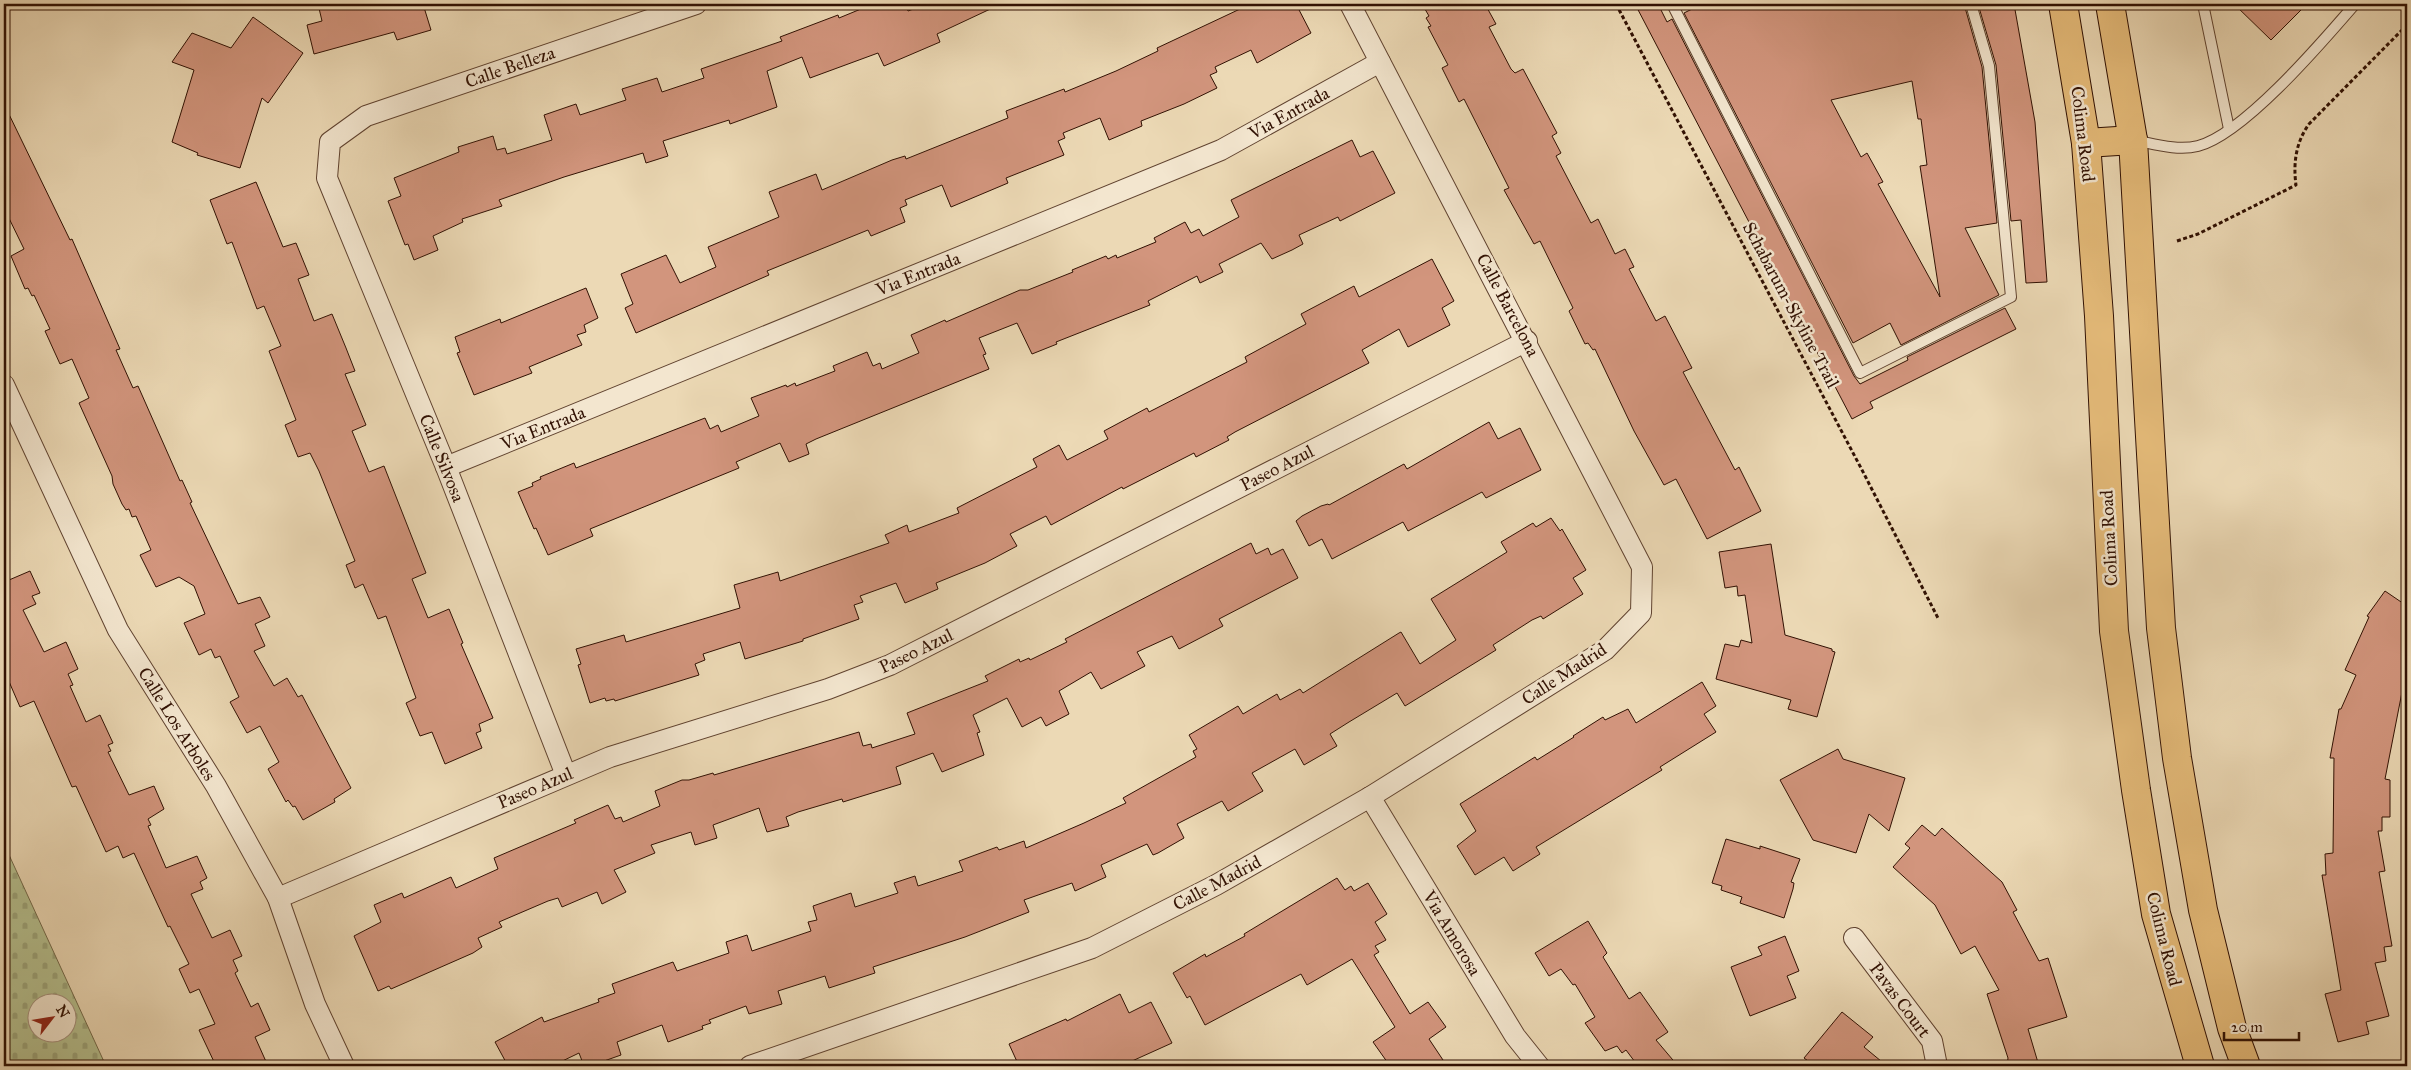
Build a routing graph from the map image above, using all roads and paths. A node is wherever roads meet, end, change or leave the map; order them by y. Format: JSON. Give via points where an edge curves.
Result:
{"nodes":[{"id":1,"x":696,"y":4,"type":"edge"},
{"id":2,"x":1350,"y":4,"type":"edge"},
{"id":3,"x":1616,"y":4,"type":"edge"},
{"id":4,"x":1672,"y":4,"type":"edge"},
{"id":5,"x":1971,"y":4,"type":"edge"},
{"id":6,"x":2062,"y":4,"type":"edge"},
{"id":7,"x":2110,"y":4,"type":"edge"},
{"id":8,"x":2203,"y":4,"type":"edge"},
{"id":9,"x":2355,"y":4,"type":"edge"},
{"id":10,"x":2407,"y":25,"type":"edge"},
{"id":11,"x":1380,"y":62,"type":"junction"},
{"id":12,"x":2229,"y":129,"type":"junction"},
{"id":13,"x":2133,"y":140,"type":"junction"},
{"id":14,"x":330,"y":142,"type":"joint"},
{"id":15,"x":2086,"y":143,"type":"junction"},
{"id":16,"x":2177,"y":242,"type":"dead end"},
{"id":17,"x":1527,"y":341,"type":"junction"},
{"id":18,"x":4,"y":385,"type":"edge"},
{"id":19,"x":446,"y":467,"type":"junction"},
{"id":20,"x":1641,"y":613,"type":"joint"},
{"id":21,"x":1939,"y":620,"type":"dead end"},
{"id":22,"x":566,"y":774,"type":"junction"},
{"id":23,"x":1370,"y":797,"type":"junction"},
{"id":24,"x":278,"y":898,"type":"junction"},
{"id":25,"x":1854,"y":938,"type":"dead end"},
{"id":26,"x":344,"y":1066,"type":"edge"},
{"id":27,"x":750,"y":1066,"type":"edge"},
{"id":28,"x":1539,"y":1066,"type":"edge"},
{"id":29,"x":1937,"y":1066,"type":"edge"},
{"id":30,"x":2200,"y":1066,"type":"edge"},
{"id":31,"x":2246,"y":1066,"type":"edge"}],
"edges":[{"from":1,"to":14,"type":"street","name":"Calle Belleza","via":[[366,116]]},
{"from":2,"to":11,"type":"street","name":"Calle Barcelona"},
{"from":3,"to":21,"type":"path","name":"Schabarum-Skyline Trail"},
{"from":4,"to":5,"type":"lane","via":[[1860,373],[2011,297],[1988,66]]},
{"from":6,"to":15,"type":"main road","name":"Colima Road"},
{"from":7,"to":13,"type":"main road"},
{"from":8,"to":12,"type":"lane"},
{"from":9,"to":12,"type":"lane","via":[[2270,95]]},
{"from":10,"to":16,"type":"path","via":[[2309,124],[2300,137],[2294,170],[2296,185]]},
{"from":11,"to":17,"type":"street","name":"Calle Barcelona"},
{"from":11,"to":19,"type":"street","name":"Via Entrada","via":[[1221,150]]},
{"from":12,"to":13,"type":"lane","via":[[2212,141],[2197,146],[2170,148]]},
{"from":13,"to":15,"type":"main road"},
{"from":13,"to":31,"type":"main road","via":[[2160,628],[2177,758],[2203,910],[2232,1028]]},
{"from":14,"to":19,"type":"street","name":"Calle Silvosa","via":[[327,178]]},
{"from":15,"to":30,"type":"main road","name":"Colima Road","via":[[2099,316],[2114,631],[2156,914]]},
{"from":17,"to":20,"type":"street","name":"Calle Barcelona","via":[[1642,566]]},
{"from":17,"to":22,"type":"street","name":"Paseo Azul","via":[[890,665],[828,689],[610,757]]},
{"from":18,"to":24,"type":"street","name":"Calle Los Arboles","via":[[118,630],[216,786]]},
{"from":19,"to":22,"type":"street","name":"Calle Silvosa"},
{"from":20,"to":23,"type":"street","name":"Calle Madrid","via":[[1605,650]]},
{"from":22,"to":24,"type":"street","name":"Paseo Azul"},
{"from":23,"to":27,"type":"street","name":"Calle Madrid","via":[[1216,885],[1092,948]]},
{"from":23,"to":28,"type":"street","name":"Via Amorosa","via":[[1515,1036]]},
{"from":24,"to":26,"type":"street","name":"Calle Los Arboles","via":[[315,1004]]},
{"from":25,"to":29,"type":"street","name":"Pavas Court","via":[[1932,1041]]}]}
